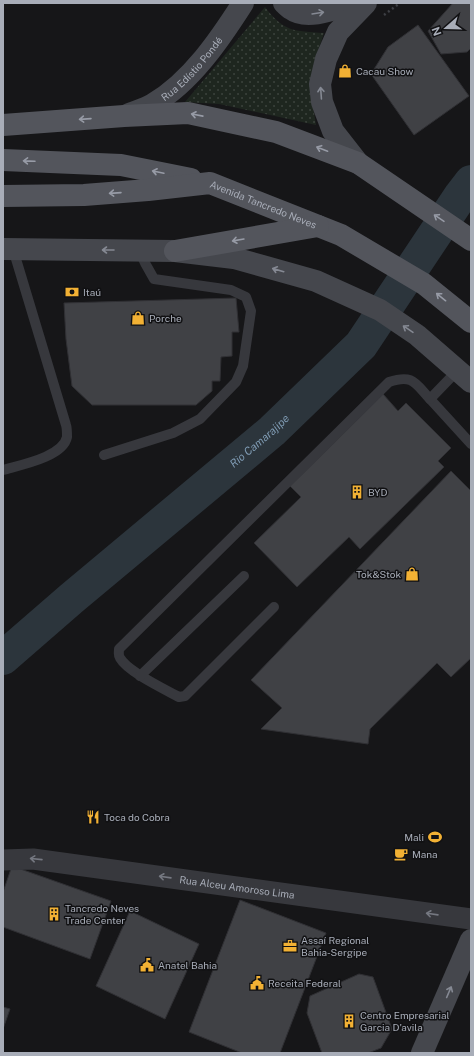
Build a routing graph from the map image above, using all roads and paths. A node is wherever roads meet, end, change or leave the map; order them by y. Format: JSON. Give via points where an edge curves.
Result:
{"nodes":[{"id":1,"x":243,"y":3,"type":"edge"},
{"id":2,"x":284,"y":3,"type":"edge"},
{"id":3,"x":355,"y":3,"type":"edge"},
{"id":4,"x":400,"y":3,"type":"edge"},
{"id":5,"x":373,"y":10,"type":"edge"},
{"id":6,"x":124,"y":116,"type":"junction"},
{"id":7,"x":6,"y":124,"type":"edge"},
{"id":8,"x":3,"y":160,"type":"edge"},
{"id":9,"x":366,"y":168,"type":"junction"},
{"id":10,"x":210,"y":183,"type":"junction"},
{"id":11,"x":3,"y":196,"type":"edge"},
{"id":12,"x":318,"y":226,"type":"junction"},
{"id":13,"x":471,"y":240,"type":"edge"},
{"id":14,"x":8,"y":249,"type":"edge"},
{"id":15,"x":139,"y":250,"type":"junction"},
{"id":16,"x":176,"y":251,"type":"junction"},
{"id":17,"x":471,"y":322,"type":"edge"},
{"id":18,"x":464,"y":376,"type":"edge"},
{"id":19,"x":430,"y":399,"type":"junction"},
{"id":20,"x":471,"y":444,"type":"edge"},
{"id":21,"x":104,"y":455,"type":"dead end"},
{"id":22,"x":3,"y":470,"type":"edge"},
{"id":23,"x":244,"y":576,"type":"dead end"},
{"id":24,"x":274,"y":607,"type":"dead end"},
{"id":25,"x":140,"y":676,"type":"junction"},
{"id":26,"x":3,"y":860,"type":"edge"},
{"id":27,"x":471,"y":920,"type":"edge"},
{"id":28,"x":471,"y":940,"type":"edge"},
{"id":29,"x":422,"y":1053,"type":"edge"}],
"edges":[{"from":1,"to":6,"type":"street","name":"Rua Edístio Pondé","via":[[224,33],[185,80],[152,105]]},
{"from":2,"to":3,"type":"street","one_way":true,"via":[[292,11],[309,14]]},
{"from":4,"to":5,"type":"path"},
{"from":9,"to":5,"type":"street","one_way":true,"via":[[334,131],[322,102],[320,84],[326,59],[338,32]]},
{"from":6,"to":7,"type":"main road","one_way":true},
{"from":9,"to":6,"type":"main road","one_way":true,"via":[[276,132],[188,113]]},
{"from":10,"to":8,"type":"main road","one_way":true,"via":[[121,165]]},
{"from":13,"to":9,"type":"main road","one_way":true},
{"from":10,"to":11,"type":"main road","name":"Avenida Tancredo Neves","one_way":true,"via":[[148,190]]},
{"from":10,"to":12,"type":"main road","name":"Avenida Tancredo Neves"},
{"from":12,"to":16,"type":"main road","one_way":true},
{"from":17,"to":12,"type":"main road","name":"Avenida Tancredo Neves","one_way":true,"via":[[424,284],[341,236]]},
{"from":15,"to":14,"type":"street","one_way":true},
{"from":14,"to":22,"type":"lane","via":[[66,424],[67,438],[60,449],[46,457]]},
{"from":15,"to":16,"type":"street"},
{"from":15,"to":21,"type":"lane","via":[[154,279],[231,290],[246,297],[251,311],[243,366],[236,382],[200,419],[173,433]]},
{"from":18,"to":16,"type":"street","one_way":true,"via":[[417,335],[380,310],[316,281],[234,258]]},
{"from":18,"to":19,"type":"lane"},
{"from":19,"to":20,"type":"lane"},
{"from":19,"to":25,"type":"lane","via":[[414,381],[401,378],[389,382],[119,649],[120,659]]},
{"from":23,"to":25,"type":"lane"},
{"from":24,"to":25,"type":"lane","via":[[185,696],[179,697]]},
{"from":27,"to":26,"type":"street","name":"Rua Alceu Amoroso Lima","one_way":true,"via":[[33,858]]},
{"from":29,"to":28,"type":"street","one_way":true}]}
